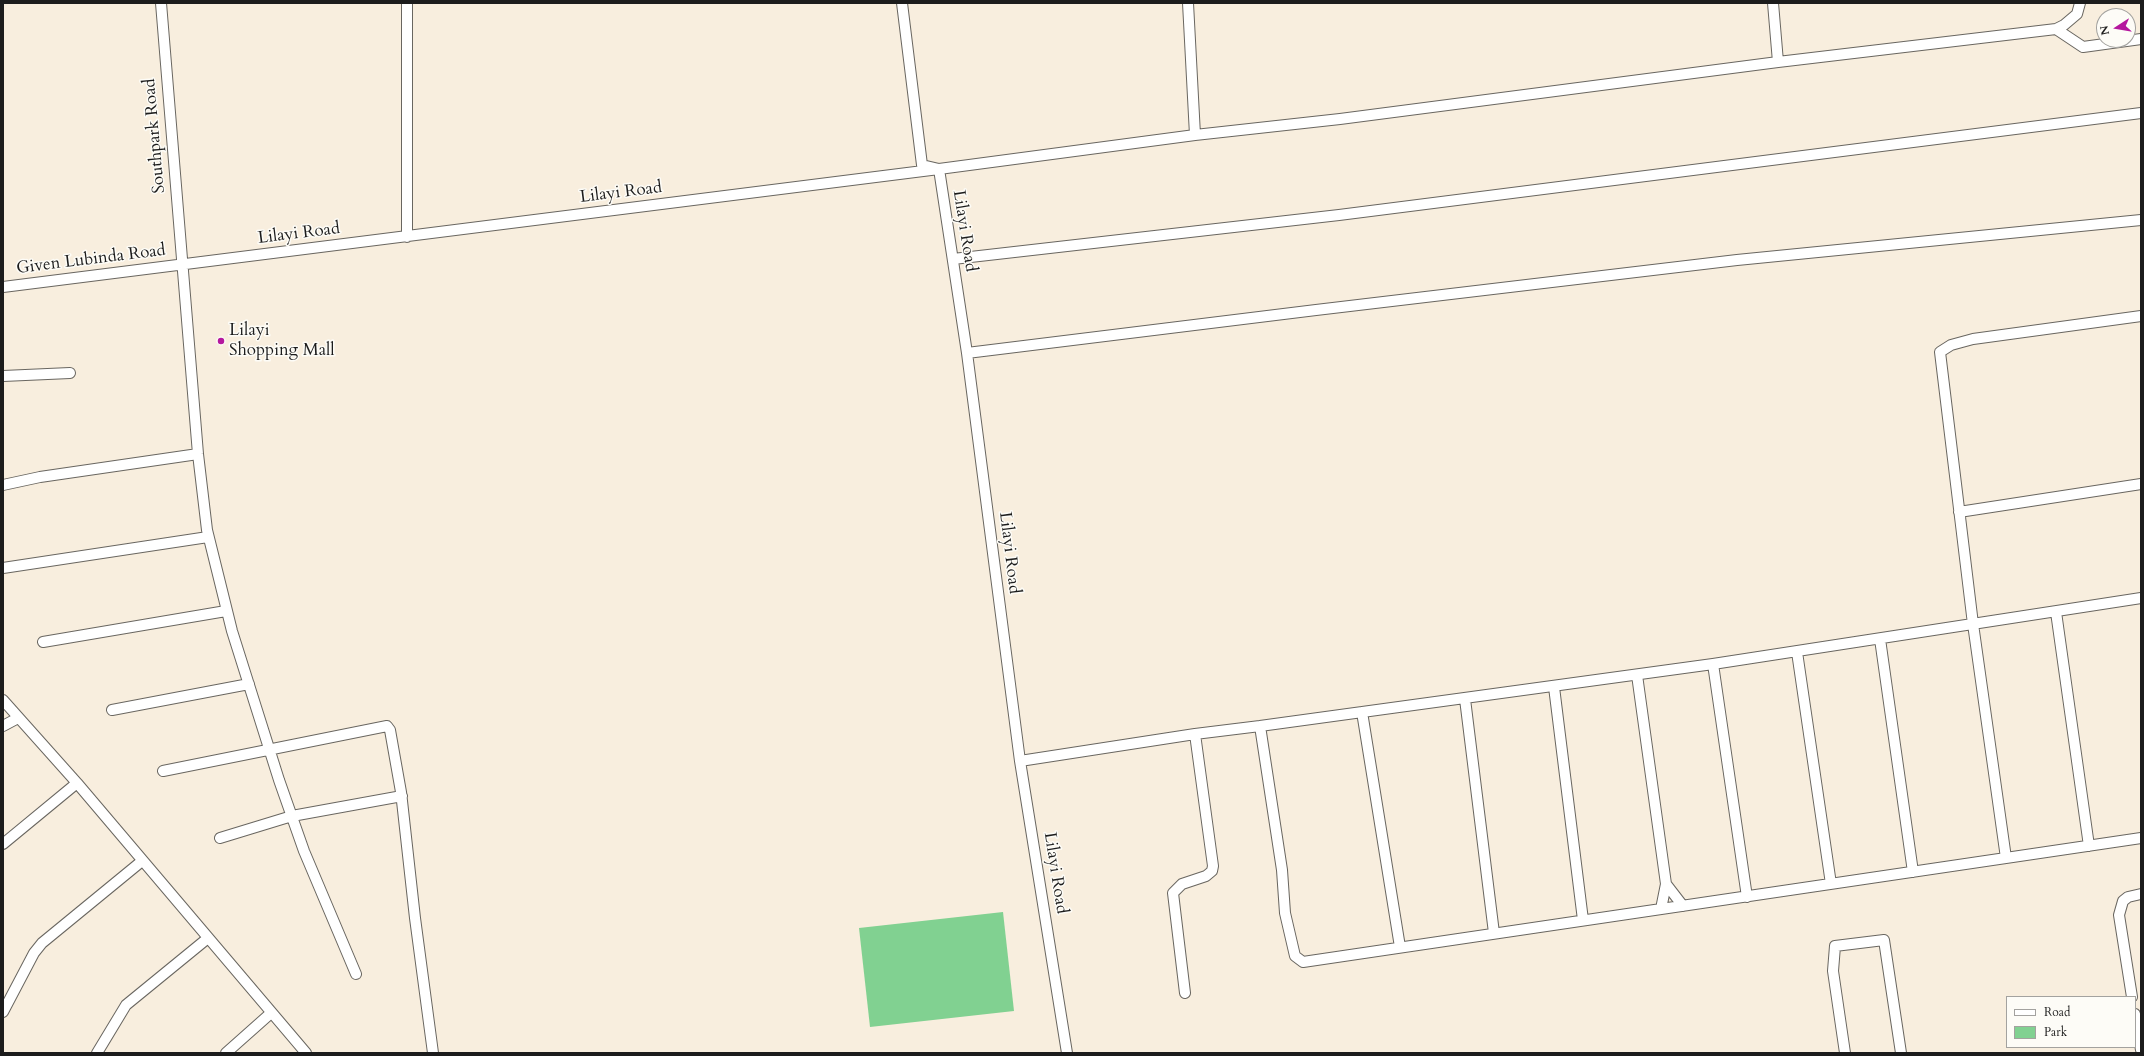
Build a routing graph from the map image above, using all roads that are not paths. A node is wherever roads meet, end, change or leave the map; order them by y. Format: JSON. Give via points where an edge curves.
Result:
{"nodes":[{"id":1,"x":161,"y":3,"type":"edge"},
{"id":2,"x":407,"y":3,"type":"edge"},
{"id":3,"x":902,"y":3,"type":"edge"},
{"id":4,"x":1188,"y":3,"type":"edge"},
{"id":5,"x":1773,"y":3,"type":"edge"},
{"id":6,"x":2080,"y":3,"type":"edge"},
{"id":7,"x":2056,"y":29,"type":"junction"},
{"id":8,"x":2141,"y":40,"type":"edge"},
{"id":9,"x":1778,"y":62,"type":"junction"},
{"id":10,"x":2141,"y":113,"type":"edge"},
{"id":11,"x":1195,"y":135,"type":"junction"},
{"id":12,"x":939,"y":169,"type":"junction"},
{"id":13,"x":2141,"y":220,"type":"edge"},
{"id":14,"x":407,"y":237,"type":"junction"},
{"id":15,"x":953,"y":260,"type":"junction"},
{"id":16,"x":183,"y":265,"type":"junction"},
{"id":17,"x":3,"y":287,"type":"edge"},
{"id":18,"x":2141,"y":316,"type":"edge"},
{"id":19,"x":967,"y":353,"type":"junction"},
{"id":20,"x":70,"y":373,"type":"dead end"},
{"id":21,"x":3,"y":376,"type":"edge"},
{"id":22,"x":198,"y":454,"type":"junction"},
{"id":23,"x":3,"y":484,"type":"edge"},
{"id":24,"x":2141,"y":484,"type":"edge"},
{"id":25,"x":1959,"y":512,"type":"junction"},
{"id":26,"x":208,"y":537,"type":"junction"},
{"id":27,"x":3,"y":568,"type":"edge"},
{"id":28,"x":2141,"y":598,"type":"edge"},
{"id":29,"x":226,"y":611,"type":"junction"},
{"id":30,"x":2056,"y":612,"type":"junction"},
{"id":31,"x":1973,"y":624,"type":"junction"},
{"id":32,"x":1880,"y":639,"type":"junction"},
{"id":33,"x":43,"y":642,"type":"dead end"},
{"id":34,"x":1797,"y":652,"type":"junction"},
{"id":35,"x":1713,"y":664,"type":"junction"},
{"id":36,"x":1637,"y":675,"type":"junction"},
{"id":37,"x":249,"y":684,"type":"junction"},
{"id":38,"x":1554,"y":687,"type":"junction"},
{"id":39,"x":1465,"y":699,"type":"junction"},
{"id":40,"x":3,"y":700,"type":"edge"},
{"id":41,"x":112,"y":710,"type":"dead end"},
{"id":42,"x":1362,"y":712,"type":"junction"},
{"id":43,"x":18,"y":718,"type":"junction"},
{"id":44,"x":3,"y":726,"type":"edge"},
{"id":45,"x":1260,"y":726,"type":"junction"},
{"id":46,"x":1195,"y":734,"type":"junction"},
{"id":47,"x":269,"y":750,"type":"junction"},
{"id":48,"x":1020,"y":761,"type":"junction"},
{"id":49,"x":163,"y":771,"type":"dead end"},
{"id":50,"x":77,"y":783,"type":"junction"},
{"id":51,"x":402,"y":796,"type":"junction"},
{"id":52,"x":292,"y":816,"type":"junction"},
{"id":53,"x":220,"y":838,"type":"dead end"},
{"id":54,"x":2141,"y":838,"type":"edge"},
{"id":55,"x":3,"y":844,"type":"edge"},
{"id":56,"x":2088,"y":846,"type":"junction"},
{"id":57,"x":2006,"y":858,"type":"junction"},
{"id":58,"x":142,"y":861,"type":"junction"},
{"id":59,"x":1913,"y":872,"type":"junction"},
{"id":60,"x":1666,"y":884,"type":"junction"},
{"id":61,"x":1831,"y":884,"type":"junction"},
{"id":62,"x":2141,"y":894,"type":"edge"},
{"id":63,"x":1747,"y":897,"type":"junction"},
{"id":64,"x":1683,"y":906,"type":"junction"},
{"id":65,"x":1661,"y":909,"type":"junction"},
{"id":66,"x":1583,"y":920,"type":"junction"},
{"id":67,"x":1494,"y":933,"type":"junction"},
{"id":68,"x":208,"y":938,"type":"junction"},
{"id":69,"x":1400,"y":947,"type":"junction"},
{"id":70,"x":356,"y":974,"type":"dead end"},
{"id":71,"x":1185,"y":993,"type":"dead end"},
{"id":72,"x":2132,"y":996,"type":"edge"},
{"id":73,"x":3,"y":1012,"type":"edge"},
{"id":74,"x":271,"y":1013,"type":"junction"},
{"id":75,"x":2136,"y":1020,"type":"edge"},
{"id":76,"x":2141,"y":1050,"type":"edge"},
{"id":77,"x":98,"y":1053,"type":"edge"},
{"id":78,"x":226,"y":1053,"type":"edge"},
{"id":79,"x":306,"y":1053,"type":"edge"},
{"id":80,"x":433,"y":1053,"type":"edge"},
{"id":81,"x":1067,"y":1053,"type":"edge"},
{"id":82,"x":1845,"y":1053,"type":"edge"},
{"id":83,"x":1901,"y":1053,"type":"edge"}],
"edges":[{"from":1,"to":16,"type":"street","name":"Southpark Road"},
{"from":2,"to":14,"type":"street"},
{"from":3,"to":12,"type":"street","via":[[922,165]]},
{"from":4,"to":11,"type":"street"},
{"from":5,"to":9,"type":"street"},
{"from":6,"to":7,"type":"street","via":[[2077,14]]},
{"from":7,"to":8,"type":"street","via":[[2083,47]]},
{"from":7,"to":9,"type":"street"},
{"from":9,"to":11,"type":"street","via":[[1355,117]]},
{"from":10,"to":15,"type":"street","via":[[1339,215]]},
{"from":11,"to":12,"type":"street"},
{"from":12,"to":14,"type":"street","name":"Lilayi Road"},
{"from":12,"to":15,"type":"street","name":"Lilayi Road"},
{"from":13,"to":19,"type":"street","via":[[1738,260]]},
{"from":14,"to":16,"type":"street","name":"Lilayi Road"},
{"from":15,"to":19,"type":"street","name":"Lilayi Road"},
{"from":16,"to":17,"type":"street","name":"Given Lubinda Road"},
{"from":16,"to":22,"type":"street","name":"Southpark Road"},
{"from":18,"to":25,"type":"street","via":[[1973,339],[1950,345],[1940,352]]},
{"from":19,"to":48,"type":"street","name":"Lilayi Road"},
{"from":20,"to":21,"type":"street"},
{"from":22,"to":23,"type":"street"},
{"from":22,"to":26,"type":"street","name":"Southpark Road"},
{"from":24,"to":25,"type":"street"},
{"from":25,"to":31,"type":"street"},
{"from":26,"to":27,"type":"street"},
{"from":26,"to":29,"type":"street","name":"Southpark Road"},
{"from":28,"to":30,"type":"street"},
{"from":29,"to":33,"type":"street"},
{"from":29,"to":37,"type":"street","name":"Southpark Road"},
{"from":30,"to":31,"type":"street"},
{"from":30,"to":56,"type":"street"},
{"from":31,"to":32,"type":"street"},
{"from":31,"to":57,"type":"street"},
{"from":32,"to":34,"type":"street"},
{"from":32,"to":59,"type":"street"},
{"from":34,"to":35,"type":"street"},
{"from":34,"to":61,"type":"street"},
{"from":35,"to":36,"type":"street"},
{"from":35,"to":63,"type":"street"},
{"from":36,"to":38,"type":"street"},
{"from":36,"to":60,"type":"street"},
{"from":37,"to":41,"type":"street"},
{"from":37,"to":47,"type":"street","name":"Southpark Road"},
{"from":38,"to":39,"type":"street"},
{"from":38,"to":66,"type":"street"},
{"from":39,"to":42,"type":"street"},
{"from":39,"to":67,"type":"street"},
{"from":40,"to":43,"type":"street"},
{"from":42,"to":45,"type":"street"},
{"from":42,"to":69,"type":"street"},
{"from":43,"to":44,"type":"street"},
{"from":43,"to":50,"type":"street"},
{"from":45,"to":46,"type":"street"},
{"from":45,"to":69,"type":"street","via":[[1282,870],[1285,913],[1295,956],[1303,962]]},
{"from":46,"to":48,"type":"street"},
{"from":46,"to":71,"type":"street","via":[[1214,866],[1212,872],[1206,876],[1182,884],[1173,892]]},
{"from":47,"to":49,"type":"street"},
{"from":47,"to":51,"type":"street","via":[[387,726],[390,730]]},
{"from":47,"to":52,"type":"street","name":"Southpark Road"},
{"from":48,"to":81,"type":"street","name":"Lilayi Road"},
{"from":50,"to":55,"type":"street"},
{"from":50,"to":58,"type":"street"},
{"from":51,"to":52,"type":"street"},
{"from":51,"to":80,"type":"street"},
{"from":52,"to":53,"type":"street"},
{"from":52,"to":70,"type":"street","name":"Southpark Road","via":[[304,851]]},
{"from":54,"to":56,"type":"street"},
{"from":56,"to":57,"type":"street"},
{"from":57,"to":59,"type":"street"},
{"from":58,"to":68,"type":"street"},
{"from":58,"to":73,"type":"street","via":[[42,943],[34,953]]},
{"from":59,"to":61,"type":"street"},
{"from":60,"to":64,"type":"street"},
{"from":60,"to":65,"type":"street"},
{"from":61,"to":63,"type":"street"},
{"from":62,"to":72,"type":"street","via":[[2123,901],[2119,915]]},
{"from":63,"to":64,"type":"street"},
{"from":64,"to":65,"type":"street"},
{"from":65,"to":66,"type":"street"},
{"from":66,"to":67,"type":"street"},
{"from":67,"to":69,"type":"street"},
{"from":68,"to":74,"type":"street"},
{"from":68,"to":77,"type":"street","via":[[126,1004]]},
{"from":74,"to":78,"type":"street"},
{"from":74,"to":79,"type":"street"},
{"from":75,"to":76,"type":"street"},
{"from":82,"to":83,"type":"street","via":[[1833,971],[1835,946],[1884,940]]}]}
